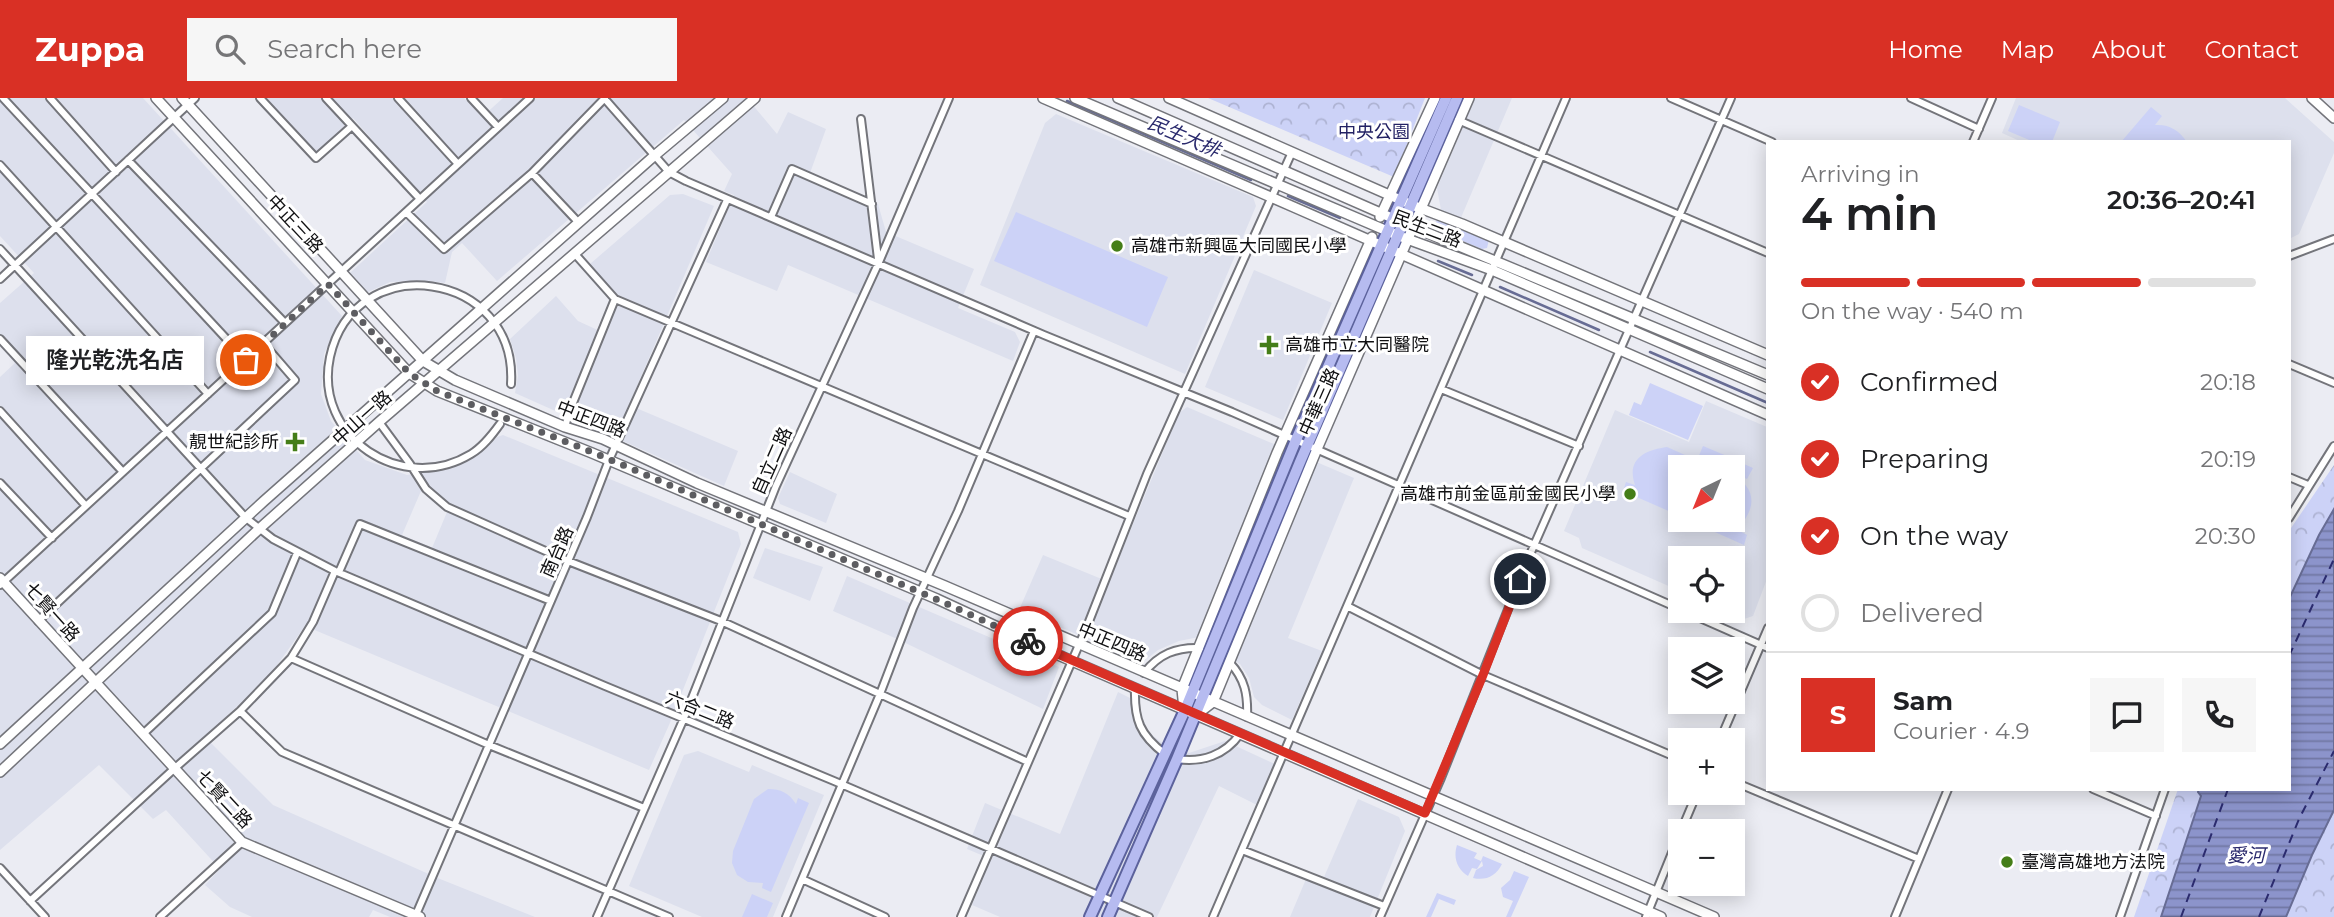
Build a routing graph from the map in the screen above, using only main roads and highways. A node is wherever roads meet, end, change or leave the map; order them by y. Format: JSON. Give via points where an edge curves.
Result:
{"nodes":[{"id":1,"x":1446,"y":98,"type":"edge"},
{"id":2,"x":1457,"y":98,"type":"edge"},
{"id":3,"x":1445,"y":114,"type":"junction"},
{"id":4,"x":1398,"y":236,"type":"junction"},
{"id":5,"x":1192,"y":693,"type":"junction"},
{"id":6,"x":1090,"y":917,"type":"edge"},
{"id":7,"x":1108,"y":917,"type":"edge"}],
"edges":[{"from":1,"to":3,"type":"main road","name":"中華三路"},
{"from":2,"to":3,"type":"main road","name":"中華三路"},
{"from":3,"to":4,"type":"main road","name":"中華三路","via":[[1417,207]]},
{"from":3,"to":4,"type":"main road","name":"中華三路","via":[[1387,216]]},
{"from":4,"to":5,"type":"main road","name":"中華三路","via":[[1398,253],[1312,447]]},
{"from":4,"to":5,"type":"main road","name":"中華三路","via":[[1382,246],[1290,438]]},
{"from":5,"to":6,"type":"main road","name":"中華三路"},
{"from":5,"to":7,"type":"main road","name":"中華三路","via":[[1196,715]]}]}
